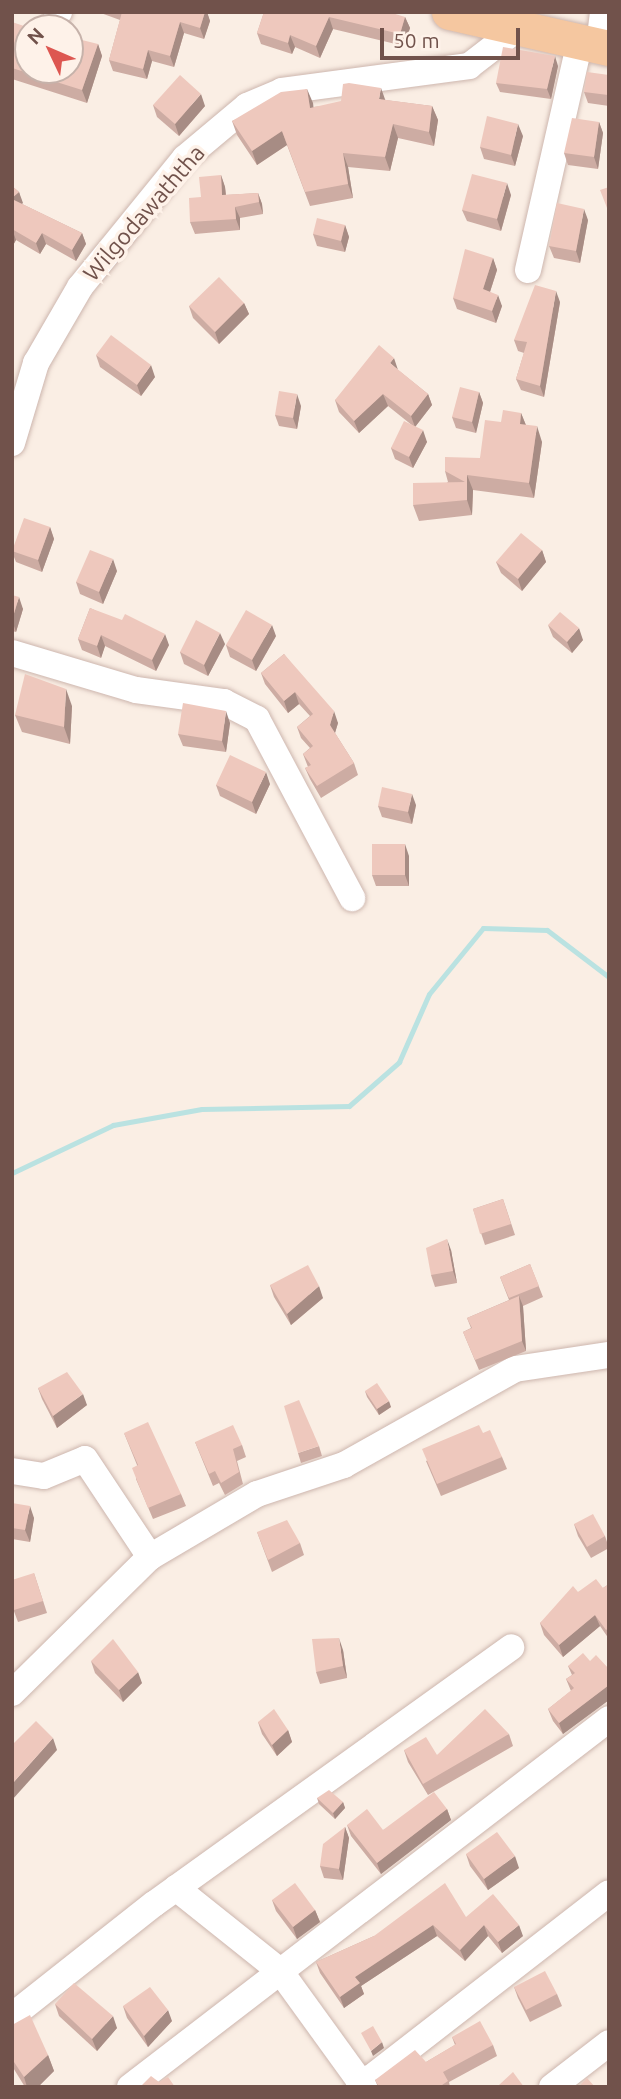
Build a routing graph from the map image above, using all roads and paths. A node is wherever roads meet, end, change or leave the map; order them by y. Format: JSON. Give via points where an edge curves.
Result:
{"nodes":[{"id":1,"x":449,"y":12,"type":"edge"},
{"id":2,"x":517,"y":29,"type":"junction"},
{"id":3,"x":598,"y":37,"type":"edge"},
{"id":4,"x":528,"y":270,"type":"dead end"},
{"id":5,"x":12,"y":443,"type":"edge"},
{"id":6,"x":12,"y":653,"type":"edge"},
{"id":7,"x":352,"y":898,"type":"dead end"},
{"id":8,"x":609,"y":1355,"type":"edge"},
{"id":9,"x":12,"y":1471,"type":"edge"},
{"id":10,"x":149,"y":1557,"type":"junction"},
{"id":11,"x":511,"y":1647,"type":"dead end"},
{"id":12,"x":12,"y":1693,"type":"edge"},
{"id":13,"x":609,"y":1719,"type":"edge"},
{"id":14,"x":176,"y":1888,"type":"junction"},
{"id":15,"x":609,"y":1893,"type":"edge"},
{"id":16,"x":281,"y":1972,"type":"junction"},
{"id":17,"x":12,"y":2016,"type":"edge"},
{"id":18,"x":609,"y":2043,"type":"edge"},
{"id":19,"x":362,"y":2086,"type":"edge"},
{"id":20,"x":130,"y":2087,"type":"edge"},
{"id":21,"x":552,"y":2087,"type":"edge"}],
"edges":[{"from":1,"to":2,"type":"main road"},
{"from":2,"to":3,"type":"main road"},
{"from":2,"to":5,"type":"street","name":"Wilgodawaththa","via":[[469,66],[282,91],[247,106],[186,158],[79,287],[36,363]]},
{"from":3,"to":4,"type":"street"},
{"from":6,"to":7,"type":"street","via":[[135,690],[224,702],[257,719]]},
{"from":8,"to":10,"type":"street","via":[[515,1369],[344,1465],[257,1494]]},
{"from":9,"to":10,"type":"street","via":[[44,1476],[85,1460]]},
{"from":10,"to":12,"type":"street"},
{"from":11,"to":14,"type":"street"},
{"from":13,"to":16,"type":"street"},
{"from":14,"to":16,"type":"street"},
{"from":14,"to":17,"type":"street"},
{"from":15,"to":19,"type":"street"},
{"from":16,"to":19,"type":"street"},
{"from":16,"to":20,"type":"street"},
{"from":18,"to":21,"type":"street"}]}
